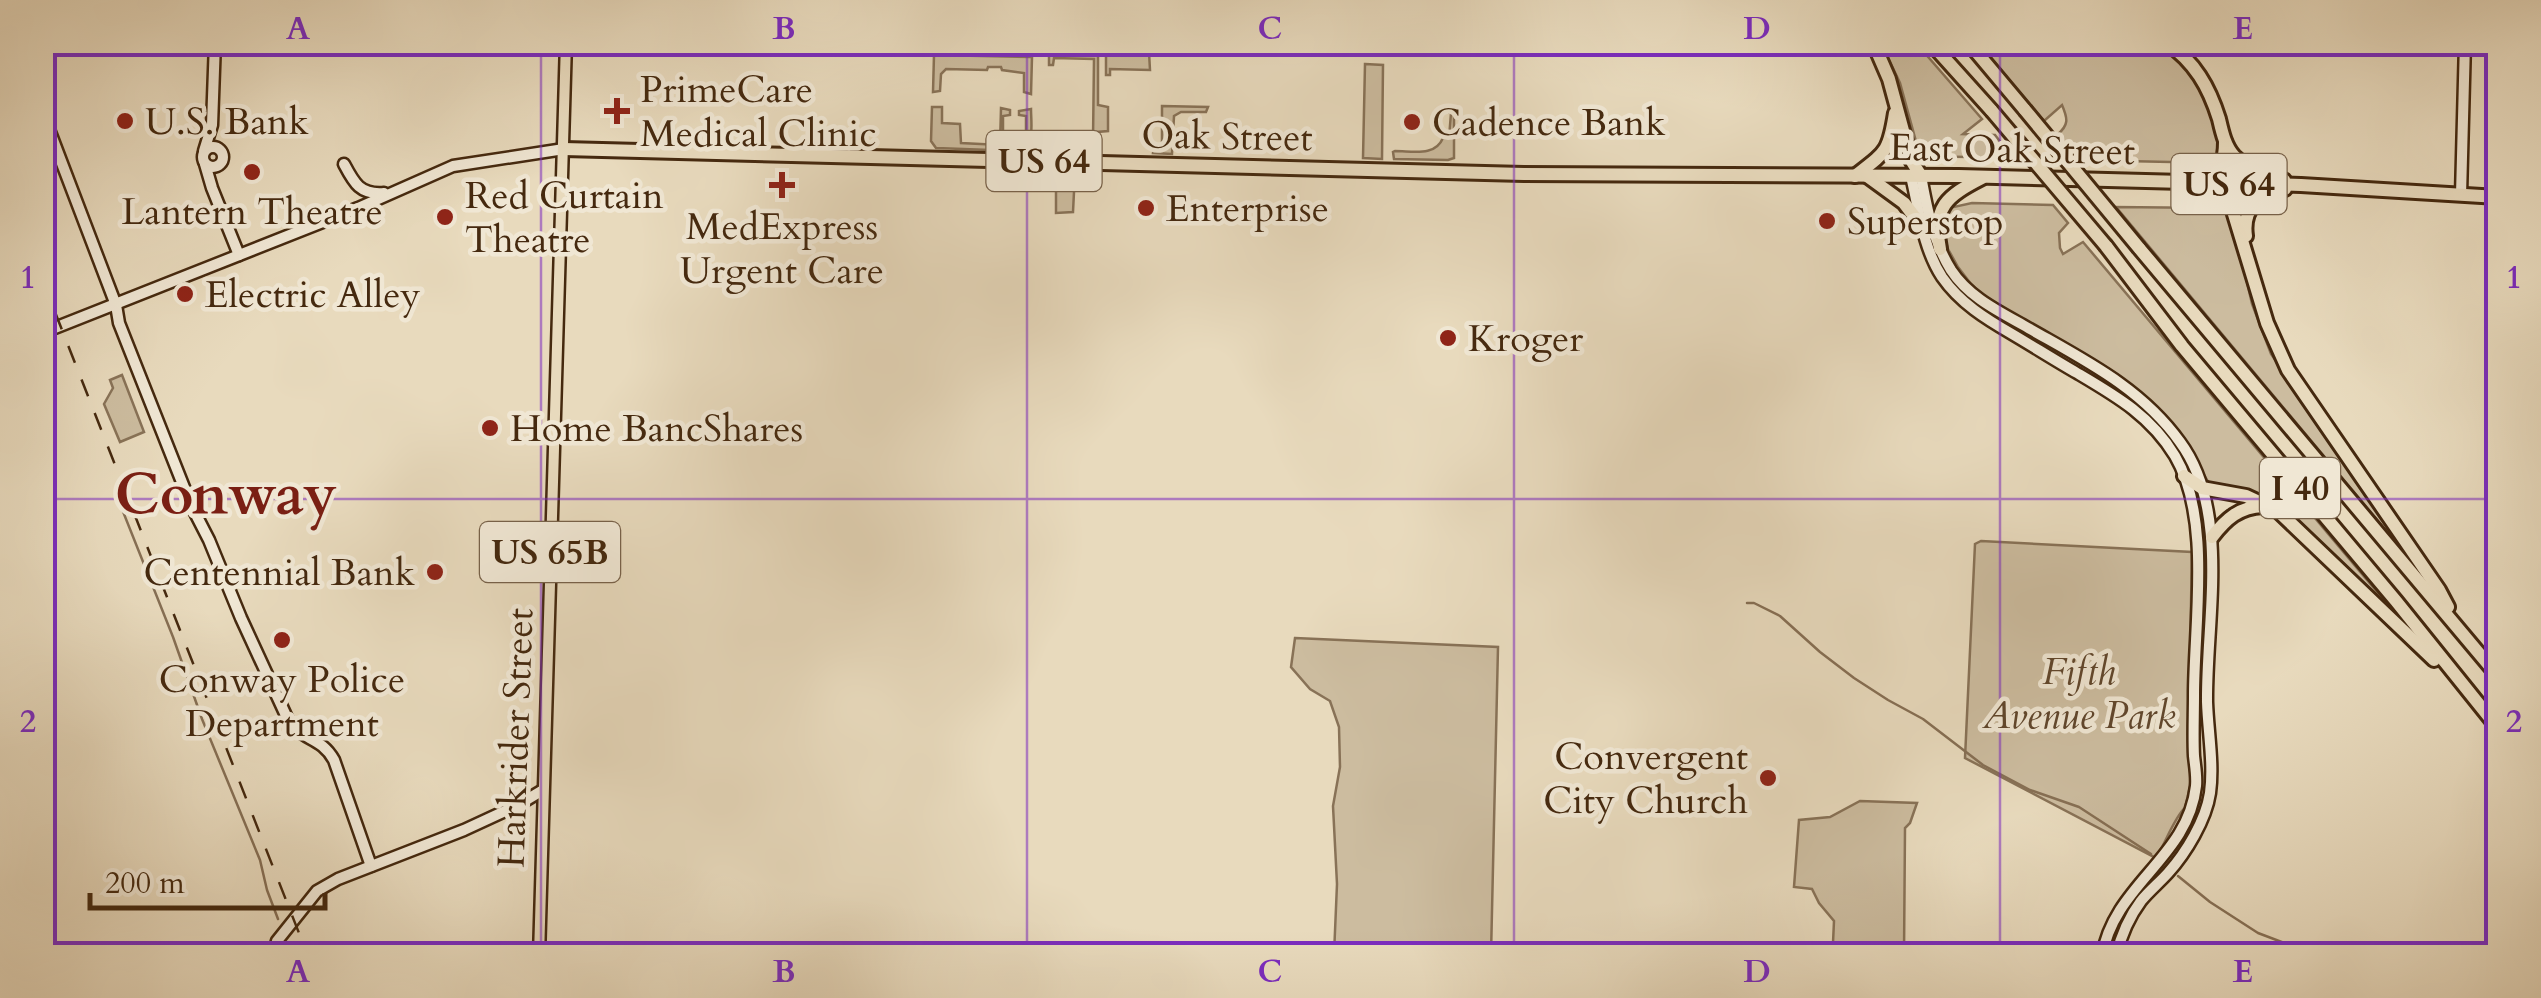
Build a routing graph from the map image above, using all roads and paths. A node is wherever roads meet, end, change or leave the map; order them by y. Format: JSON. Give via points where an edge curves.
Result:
{"nodes":[{"id":1,"x":215,"y":42,"type":"edge"},
{"id":2,"x":566,"y":42,"type":"edge"},
{"id":3,"x":1873,"y":42,"type":"edge"},
{"id":4,"x":1930,"y":42,"type":"edge"},
{"id":5,"x":1968,"y":42,"type":"edge"},
{"id":6,"x":2166,"y":42,"type":"edge"},
{"id":7,"x":2465,"y":42,"type":"edge"},
{"id":8,"x":1896,"y":105,"type":"junction"},
{"id":9,"x":42,"y":111,"type":"edge"},
{"id":10,"x":212,"y":125,"type":"junction"},
{"id":11,"x":2225,"y":142,"type":"junction"},
{"id":12,"x":219,"y":149,"type":"junction"},
{"id":13,"x":564,"y":149,"type":"junction"},
{"id":14,"x":204,"y":151,"type":"junction"},
{"id":15,"x":205,"y":164,"type":"junction"},
{"id":16,"x":344,"y":164,"type":"dead end"},
{"id":17,"x":218,"y":166,"type":"junction"},
{"id":18,"x":1524,"y":174,"type":"joint"},
{"id":19,"x":1861,"y":176,"type":"junction"},
{"id":20,"x":1916,"y":176,"type":"junction"},
{"id":21,"x":1984,"y":177,"type":"junction"},
{"id":22,"x":210,"y":180,"type":"junction"},
{"id":23,"x":2212,"y":183,"type":"junction"},
{"id":24,"x":2300,"y":185,"type":"junction"},
{"id":25,"x":395,"y":191,"type":"junction"},
{"id":26,"x":2461,"y":195,"type":"junction"},
{"id":27,"x":2498,"y":196,"type":"edge"},
{"id":28,"x":1923,"y":228,"type":"junction"},
{"id":29,"x":1940,"y":249,"type":"junction"},
{"id":30,"x":238,"y":254,"type":"junction"},
{"id":31,"x":2252,"y":273,"type":"junction"},
{"id":32,"x":116,"y":306,"type":"junction"},
{"id":33,"x":42,"y":332,"type":"edge"},
{"id":34,"x":2184,"y":476,"type":"junction"},
{"id":35,"x":2202,"y":488,"type":"junction"},
{"id":36,"x":2278,"y":511,"type":"junction"},
{"id":37,"x":2212,"y":537,"type":"junction"},
{"id":38,"x":2462,"y":632,"type":"junction"},
{"id":39,"x":2498,"y":676,"type":"edge"},
{"id":40,"x":2472,"y":696,"type":"junction"},
{"id":41,"x":2498,"y":728,"type":"edge"},
{"id":42,"x":544,"y":790,"type":"junction"},
{"id":43,"x":518,"y":805,"type":"junction"},
{"id":44,"x":542,"y":825,"type":"junction"},
{"id":45,"x":371,"y":866,"type":"junction"},
{"id":46,"x":273,"y":956,"type":"edge"},
{"id":47,"x":540,"y":956,"type":"edge"},
{"id":48,"x":2102,"y":956,"type":"edge"},
{"id":49,"x":2116,"y":956,"type":"edge"}],
"edges":[{"from":1,"to":10,"type":"street"},
{"from":2,"to":13,"type":"main road","name":"Harkrider Street"},
{"from":3,"to":8,"type":"highway"},
{"from":4,"to":40,"type":"highway","number":"I 40","bridge":true,"via":[[2106,246]]},
{"from":5,"to":38,"type":"highway","number":"I 40","bridge":true},
{"from":6,"to":11,"type":"highway","via":[[2203,80]]},
{"from":7,"to":26,"type":"street"},
{"from":8,"to":19,"type":"highway","via":[[1888,148]]},
{"from":8,"to":20,"type":"highway"},
{"from":9,"to":32,"type":"street"},
{"from":10,"to":12,"type":"street"},
{"from":10,"to":14,"type":"street"},
{"from":11,"to":23,"type":"highway"},
{"from":11,"to":24,"type":"highway","via":[[2252,169]]},
{"from":12,"to":14,"type":"street"},
{"from":12,"to":17,"type":"street"},
{"from":13,"to":18,"type":"highway","name":"Oak Street","number":"US 64"},
{"from":13,"to":25,"type":"street","name":"Oak Street","via":[[460,164]]},
{"from":13,"to":42,"type":"main road","name":"Harkrider Street","number":"US 65B"},
{"from":14,"to":15,"type":"street"},
{"from":15,"to":17,"type":"street"},
{"from":15,"to":22,"type":"street"},
{"from":16,"to":25,"type":"street","via":[[359,189]]},
{"from":17,"to":22,"type":"street"},
{"from":18,"to":19,"type":"highway","name":"East Oak Street","number":"US 64"},
{"from":19,"to":20,"type":"highway","name":"East Oak Street","number":"US 64"},
{"from":19,"to":28,"type":"highway","via":[[1904,203]]},
{"from":20,"to":21,"type":"highway","name":"East Oak Street","number":"US 64"},
{"from":20,"to":28,"type":"street"},
{"from":20,"to":29,"type":"street"},
{"from":21,"to":23,"type":"highway","name":"East Oak Street","number":"US 64"},
{"from":21,"to":29,"type":"highway","via":[[1941,209]]},
{"from":22,"to":30,"type":"street"},
{"from":23,"to":24,"type":"highway","name":"East Oak Street","number":"US 64"},
{"from":23,"to":31,"type":"highway","via":[[2230,201]]},
{"from":24,"to":26,"type":"highway","name":"East Oak Street","number":"US 64"},
{"from":24,"to":31,"type":"highway","via":[[2271,193],[2249,210],[2244,229]]},
{"from":25,"to":30,"type":"street","name":"Oak Street"},
{"from":26,"to":27,"type":"highway","name":"East Oak Street","number":"US 64"},
{"from":28,"to":34,"type":"street","via":[[1940,274],[1966,304],[2122,400],[2168,445]]},
{"from":29,"to":35,"type":"street","via":[[1978,298],[2139,396],[2181,442]]},
{"from":30,"to":32,"type":"street","name":"Oak Street"},
{"from":31,"to":38,"type":"highway","via":[[2288,370]]},
{"from":32,"to":33,"type":"street","name":"Oak Street"},
{"from":32,"to":45,"type":"street","via":[[173,464],[241,618],[289,722],[332,755]]},
{"from":34,"to":35,"type":"highway"},
{"from":34,"to":48,"type":"street","via":[[2198,538],[2196,789],[2177,837],[2120,907]]},
{"from":35,"to":36,"type":"highway","via":[[2246,496]]},
{"from":35,"to":37,"type":"street"},
{"from":36,"to":37,"type":"highway","via":[[2246,508]]},
{"from":36,"to":40,"type":"highway"},
{"from":37,"to":49,"type":"street","via":[[2209,798],[2180,859],[2134,912]]},
{"from":38,"to":39,"type":"highway","number":"I 40"},
{"from":40,"to":41,"type":"highway","number":"I 40"},
{"from":42,"to":43,"type":"street"},
{"from":42,"to":44,"type":"main road","name":"Harkrider Street","number":"US 65B"},
{"from":43,"to":44,"type":"street","via":[[532,810]]},
{"from":43,"to":45,"type":"street"},
{"from":44,"to":47,"type":"main road","name":"Harkrider Street","number":"US 65B"},
{"from":45,"to":46,"type":"street","via":[[317,892],[277,940]]}]}
